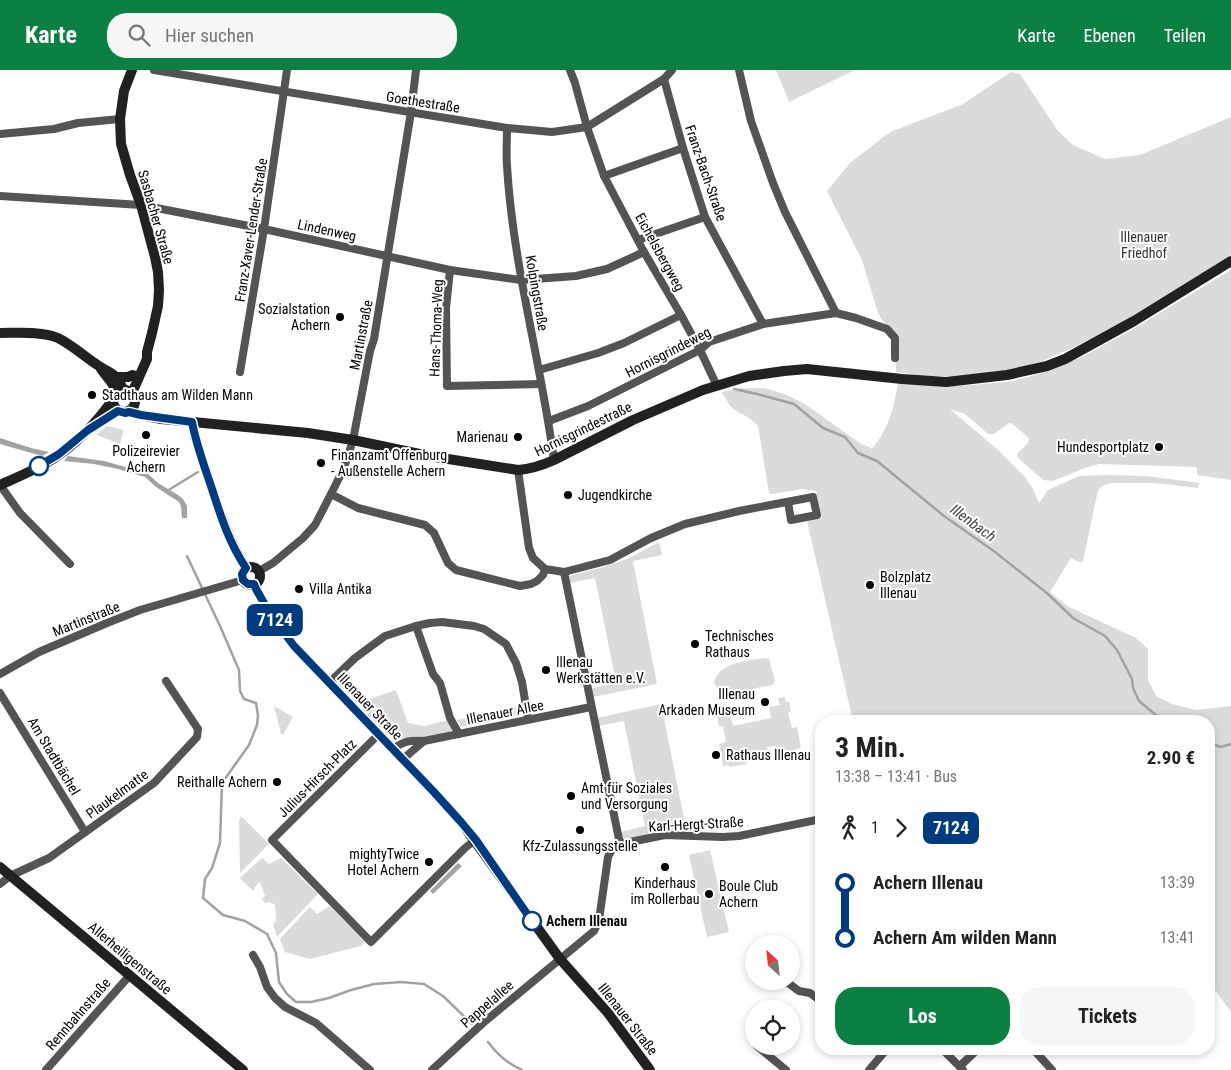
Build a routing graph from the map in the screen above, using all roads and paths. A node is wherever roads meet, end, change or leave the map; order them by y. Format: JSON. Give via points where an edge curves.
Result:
{"nodes":[{"id":1,"x":132,"y":70,"type":"edge"},
{"id":2,"x":154,"y":70,"type":"edge"},
{"id":3,"x":287,"y":70,"type":"edge"},
{"id":4,"x":416,"y":70,"type":"edge"},
{"id":5,"x":570,"y":70,"type":"edge"},
{"id":6,"x":672,"y":70,"type":"edge"},
{"id":7,"x":738,"y":70,"type":"edge"},
{"id":8,"x":664,"y":79,"type":"junction"},
{"id":9,"x":285,"y":92,"type":"junction"},
{"id":10,"x":410,"y":112,"type":"junction"},
{"id":11,"x":120,"y":118,"type":"junction"},
{"id":12,"x":587,"y":127,"type":"junction"},
{"id":13,"x":507,"y":128,"type":"junction"},
{"id":14,"x":0,"y":134,"type":"edge"},
{"id":15,"x":683,"y":148,"type":"junction"},
{"id":16,"x":604,"y":176,"type":"junction"},
{"id":17,"x":0,"y":197,"type":"edge"},
{"id":18,"x":141,"y":205,"type":"junction"},
{"id":19,"x":705,"y":217,"type":"junction"},
{"id":20,"x":264,"y":229,"type":"junction"},
{"id":21,"x":638,"y":240,"type":"junction"},
{"id":22,"x":644,"y":252,"type":"junction"},
{"id":23,"x":388,"y":256,"type":"junction"},
{"id":24,"x":1231,"y":261,"type":"edge"},
{"id":25,"x":450,"y":270,"type":"junction"},
{"id":26,"x":521,"y":280,"type":"junction"},
{"id":27,"x":836,"y":313,"type":"junction"},
{"id":28,"x":681,"y":315,"type":"junction"},
{"id":29,"x":763,"y":324,"type":"junction"},
{"id":30,"x":0,"y":333,"type":"edge"},
{"id":31,"x":700,"y":350,"type":"junction"},
{"id":32,"x":146,"y":352,"type":"junction"},
{"id":33,"x":895,"y":358,"type":"dead end"},
{"id":34,"x":99,"y":366,"type":"junction"},
{"id":35,"x":539,"y":370,"type":"junction"},
{"id":36,"x":240,"y":372,"type":"dead end"},
{"id":37,"x":133,"y":375,"type":"junction"},
{"id":38,"x":118,"y":378,"type":"junction"},
{"id":39,"x":541,"y":384,"type":"junction"},
{"id":40,"x":717,"y":386,"type":"junction"},
{"id":41,"x":122,"y":393,"type":"junction"},
{"id":42,"x":132,"y":408,"type":"junction"},
{"id":43,"x":118,"y":411,"type":"junction"},
{"id":44,"x":549,"y":421,"type":"junction"},
{"id":45,"x":192,"y":422,"type":"junction"},
{"id":46,"x":88,"y":430,"type":"junction"},
{"id":47,"x":354,"y":440,"type":"junction"},
{"id":48,"x":554,"y":460,"type":"junction"},
{"id":49,"x":518,"y":470,"type":"junction"},
{"id":50,"x":0,"y":485,"type":"edge"},
{"id":51,"x":331,"y":494,"type":"junction"},
{"id":52,"x":788,"y":502,"type":"dead end"},
{"id":53,"x":70,"y":564,"type":"dead end"},
{"id":54,"x":246,"y":568,"type":"junction"},
{"id":55,"x":545,"y":569,"type":"junction"},
{"id":56,"x":259,"y":572,"type":"junction"},
{"id":57,"x":564,"y":572,"type":"junction"},
{"id":58,"x":243,"y":580,"type":"junction"},
{"id":59,"x":254,"y":584,"type":"junction"},
{"id":60,"x":416,"y":626,"type":"junction"},
{"id":61,"x":0,"y":674,"type":"edge"},
{"id":62,"x":166,"y":681,"type":"dead end"},
{"id":63,"x":329,"y":683,"type":"junction"},
{"id":64,"x":0,"y":693,"type":"edge"},
{"id":65,"x":591,"y":706,"type":"junction"},
{"id":66,"x":528,"y":719,"type":"junction"},
{"id":67,"x":379,"y":734,"type":"junction"},
{"id":68,"x":458,"y":734,"type":"junction"},
{"id":69,"x":424,"y":741,"type":"junction"},
{"id":70,"x":393,"y":750,"type":"junction"},
{"id":71,"x":403,"y":759,"type":"junction"},
{"id":72,"x":815,"y":820,"type":"edge"},
{"id":73,"x":85,"y":832,"type":"junction"},
{"id":74,"x":476,"y":840,"type":"junction"},
{"id":75,"x":620,"y":844,"type":"junction"},
{"id":76,"x":0,"y":867,"type":"edge"},
{"id":77,"x":10,"y":876,"type":"junction"},
{"id":78,"x":0,"y":884,"type":"edge"},
{"id":79,"x":253,"y":955,"type":"dead end"},
{"id":80,"x":560,"y":959,"type":"junction"},
{"id":81,"x":130,"y":975,"type":"junction"},
{"id":82,"x":798,"y":990,"type":"edge"},
{"id":83,"x":815,"y":997,"type":"edge"},
{"id":84,"x":768,"y":1055,"type":"edge"},
{"id":85,"x":882,"y":1055,"type":"edge"},
{"id":86,"x":948,"y":1055,"type":"edge"},
{"id":87,"x":973,"y":1055,"type":"edge"},
{"id":88,"x":1038,"y":1055,"type":"edge"},
{"id":89,"x":962,"y":1068,"type":"edge"},
{"id":90,"x":436,"y":1069,"type":"edge"},
{"id":91,"x":46,"y":1070,"type":"edge"},
{"id":92,"x":243,"y":1070,"type":"edge"},
{"id":93,"x":370,"y":1070,"type":"edge"},
{"id":94,"x":650,"y":1070,"type":"edge"},
{"id":95,"x":786,"y":1070,"type":"edge"},
{"id":96,"x":869,"y":1070,"type":"edge"},
{"id":97,"x":1052,"y":1070,"type":"edge"}],
"edges":[{"from":1,"to":11,"type":"main road","name":"Sasbacher Straße","via":[[124,91]]},
{"from":2,"to":9,"type":"street","name":"Goethestraße"},
{"from":3,"to":9,"type":"street","name":"Franz-Xaver-Lender-Straße"},
{"from":4,"to":10,"type":"street","name":"Martinstraße"},
{"from":5,"to":12,"type":"street","name":"Eichelsbergweg"},
{"from":6,"to":8,"type":"street","name":"Goethestraße"},
{"from":7,"to":27,"type":"street","via":[[751,121],[775,189]]},
{"from":8,"to":12,"type":"street","name":"Goethestraße"},
{"from":8,"to":15,"type":"street","name":"Franz-Bach-Straße"},
{"from":9,"to":10,"type":"street","name":"Goethestraße"},
{"from":9,"to":20,"type":"street","name":"Franz-Xaver-Lender-Straße"},
{"from":10,"to":13,"type":"street","name":"Goethestraße"},
{"from":10,"to":23,"type":"street","name":"Martinstraße"},
{"from":11,"to":14,"type":"street"},
{"from":11,"to":18,"type":"main road","name":"Sasbacher Straße","via":[[121,144]]},
{"from":12,"to":13,"type":"street","name":"Goethestraße","via":[[552,132]]},
{"from":12,"to":16,"type":"street","name":"Eichelsbergweg"},
{"from":13,"to":26,"type":"street","name":"Kolpingstraße","via":[[506,165]]},
{"from":15,"to":16,"type":"street"},
{"from":15,"to":19,"type":"street","name":"Franz-Bach-Straße"},
{"from":16,"to":21,"type":"street","name":"Eichelsbergweg"},
{"from":17,"to":18,"type":"street","name":"Lindenweg"},
{"from":18,"to":20,"type":"street","name":"Lindenweg"},
{"from":18,"to":32,"type":"main road","name":"Sasbacher Straße","via":[[155,257],[159,290]]},
{"from":19,"to":21,"type":"street"},
{"from":19,"to":29,"type":"street","name":"Franz-Bach-Straße"},
{"from":20,"to":23,"type":"street","name":"Lindenweg"},
{"from":20,"to":36,"type":"street","name":"Franz-Xaver-Lender-Straße"},
{"from":21,"to":22,"type":"street","name":"Eichelsbergweg"},
{"from":22,"to":26,"type":"street","name":"Lindenweg","via":[[606,269],[576,276]]},
{"from":22,"to":28,"type":"street","name":"Eichelsbergweg"},
{"from":23,"to":25,"type":"street","name":"Lindenweg"},
{"from":23,"to":47,"type":"street","name":"Martinstraße"},
{"from":24,"to":40,"type":"main road","name":"Hornisgrindestraße","via":[[1134,321],[1065,360],[1048,366],[1007,375],[946,382],[807,369],[749,376]]},
{"from":25,"to":26,"type":"street","name":"Lindenweg"},
{"from":25,"to":39,"type":"street","name":"Hans-Thoma-Weg","via":[[446,308],[447,386]]},
{"from":26,"to":35,"type":"street","name":"Kolpingstraße"},
{"from":27,"to":29,"type":"street","name":"Hornisgrindeweg"},
{"from":27,"to":33,"type":"street","name":"Hornisgrindeweg","via":[[887,329],[895,338]]},
{"from":28,"to":31,"type":"street","name":"Eichelsbergweg"},
{"from":28,"to":35,"type":"street","via":[[624,343]]},
{"from":29,"to":31,"type":"street","name":"Hornisgrindeweg","via":[[709,342]]},
{"from":30,"to":34,"type":"main road","via":[[56,338]]},
{"from":31,"to":40,"type":"street","name":"Eichelsbergweg"},
{"from":31,"to":44,"type":"street","name":"Hornisgrindeweg","via":[[588,406]]},
{"from":32,"to":37,"type":"main road","name":"Sasbacher Straße"},
{"from":32,"to":41,"type":"main road","name":"Sasbacher Straße","via":[[147,359]]},
{"from":34,"to":38,"type":"main road"},
{"from":34,"to":41,"type":"main road"},
{"from":35,"to":39,"type":"street","name":"Kolpingstraße"},
{"from":37,"to":38,"type":"main road"},
{"from":37,"to":41,"type":"main road","name":"Sasbacher Straße"},
{"from":38,"to":41,"type":"main road"},
{"from":39,"to":44,"type":"street","name":"Kolpingstraße"},
{"from":40,"to":48,"type":"main road","name":"Hornisgrindestraße","via":[[633,420]]},
{"from":41,"to":42,"type":"main road","via":[[135,399]]},
{"from":41,"to":43,"type":"main road","via":[[113,406]]},
{"from":41,"to":46,"type":"main road"},
{"from":42,"to":43,"type":"main road","name":"Hornisgrindestraße","via":[[125,413]]},
{"from":42,"to":45,"type":"main road","name":"Hornisgrindestraße","via":[[141,415]]},
{"from":43,"to":46,"type":"main road"},
{"from":44,"to":48,"type":"street","name":"Kolpingstraße"},
{"from":45,"to":47,"type":"main road","name":"Hornisgrindestraße"},
{"from":45,"to":54,"type":"main road","via":[[221,515]]},
{"from":46,"to":50,"type":"main road","via":[[56,457]]},
{"from":47,"to":49,"type":"main road","name":"Hornisgrindestraße"},
{"from":47,"to":51,"type":"street","name":"Martinstraße"},
{"from":48,"to":49,"type":"main road","name":"Hornisgrindestraße"},
{"from":49,"to":55,"type":"street","via":[[529,548],[533,558]]},
{"from":50,"to":53,"type":"street","via":[[20,512]]},
{"from":51,"to":55,"type":"street","via":[[358,508],[425,525],[434,533],[448,563],[456,570],[520,586],[537,581]]},
{"from":51,"to":56,"type":"street","name":"Martinstraße","via":[[315,525],[303,538]]},
{"from":52,"to":57,"type":"street","via":[[685,524],[610,560]]},
{"from":54,"to":56,"type":"main road","via":[[253,567]]},
{"from":54,"to":58,"type":"main road"},
{"from":55,"to":57,"type":"street"},
{"from":56,"to":59,"type":"main road","via":[[260,577]]},
{"from":57,"to":65,"type":"street"},
{"from":58,"to":59,"type":"main road"},
{"from":58,"to":61,"type":"street","name":"Martinstraße","via":[[140,610],[45,649]]},
{"from":59,"to":63,"type":"main road","name":"Illenauer Straße","via":[[280,629]]},
{"from":60,"to":63,"type":"street","via":[[385,636]]},
{"from":60,"to":66,"type":"street","via":[[442,622],[474,626],[506,644],[522,682]]},
{"from":60,"to":68,"type":"street"},
{"from":62,"to":73,"type":"street","name":"Plaukelmatte","via":[[198,728],[197,737],[154,783]]},
{"from":63,"to":67,"type":"main road","name":"Illenauer Straße"},
{"from":64,"to":73,"type":"street","name":"Am Stadtbächel"},
{"from":65,"to":66,"type":"street","name":"Illenauer Allee"},
{"from":65,"to":75,"type":"street"},
{"from":66,"to":68,"type":"street","name":"Illenauer Allee"},
{"from":67,"to":70,"type":"main road","name":"Illenauer Straße"},
{"from":67,"to":74,"type":"street","name":"Julius-Hirsch-Platz","via":[[272,840],[371,942]]},
{"from":68,"to":69,"type":"street","name":"Illenauer Allee"},
{"from":69,"to":70,"type":"street","name":"Illenauer Allee","via":[[402,743]]},
{"from":69,"to":71,"type":"street","name":"Illenauer Allee"},
{"from":70,"to":71,"type":"main road","name":"Illenauer Straße"},
{"from":71,"to":74,"type":"main road","name":"Illenauer Straße"},
{"from":72,"to":75,"type":"street","name":"Karl-Hergt-Straße","via":[[738,836],[665,835]]},
{"from":73,"to":77,"type":"street","name":"Plaukelmatte","via":[[49,858]]},
{"from":74,"to":80,"type":"main road","name":"Illenauer Straße"},
{"from":75,"to":80,"type":"street","via":[[608,857],[599,920],[594,931]]},
{"from":76,"to":77,"type":"main road","name":"Allerheiligenstraße"},
{"from":77,"to":78,"type":"street","name":"Plaukelmatte"},
{"from":77,"to":81,"type":"main road","name":"Allerheiligenstraße"},
{"from":79,"to":93,"type":"street","via":[[275,998],[316,1024]]},
{"from":80,"to":90,"type":"street","name":"Pappelallee"},
{"from":80,"to":94,"type":"main road","name":"Illenauer Straße","via":[[608,1013]]},
{"from":81,"to":91,"type":"street","name":"Rennbahnstraße"},
{"from":81,"to":92,"type":"main road","name":"Allerheiligenstraße"},
{"from":82,"to":83,"type":"street"},
{"from":84,"to":95,"type":"street"},
{"from":85,"to":96,"type":"street"},
{"from":86,"to":89,"type":"street"},
{"from":87,"to":89,"type":"street"},
{"from":88,"to":97,"type":"street"}]}
